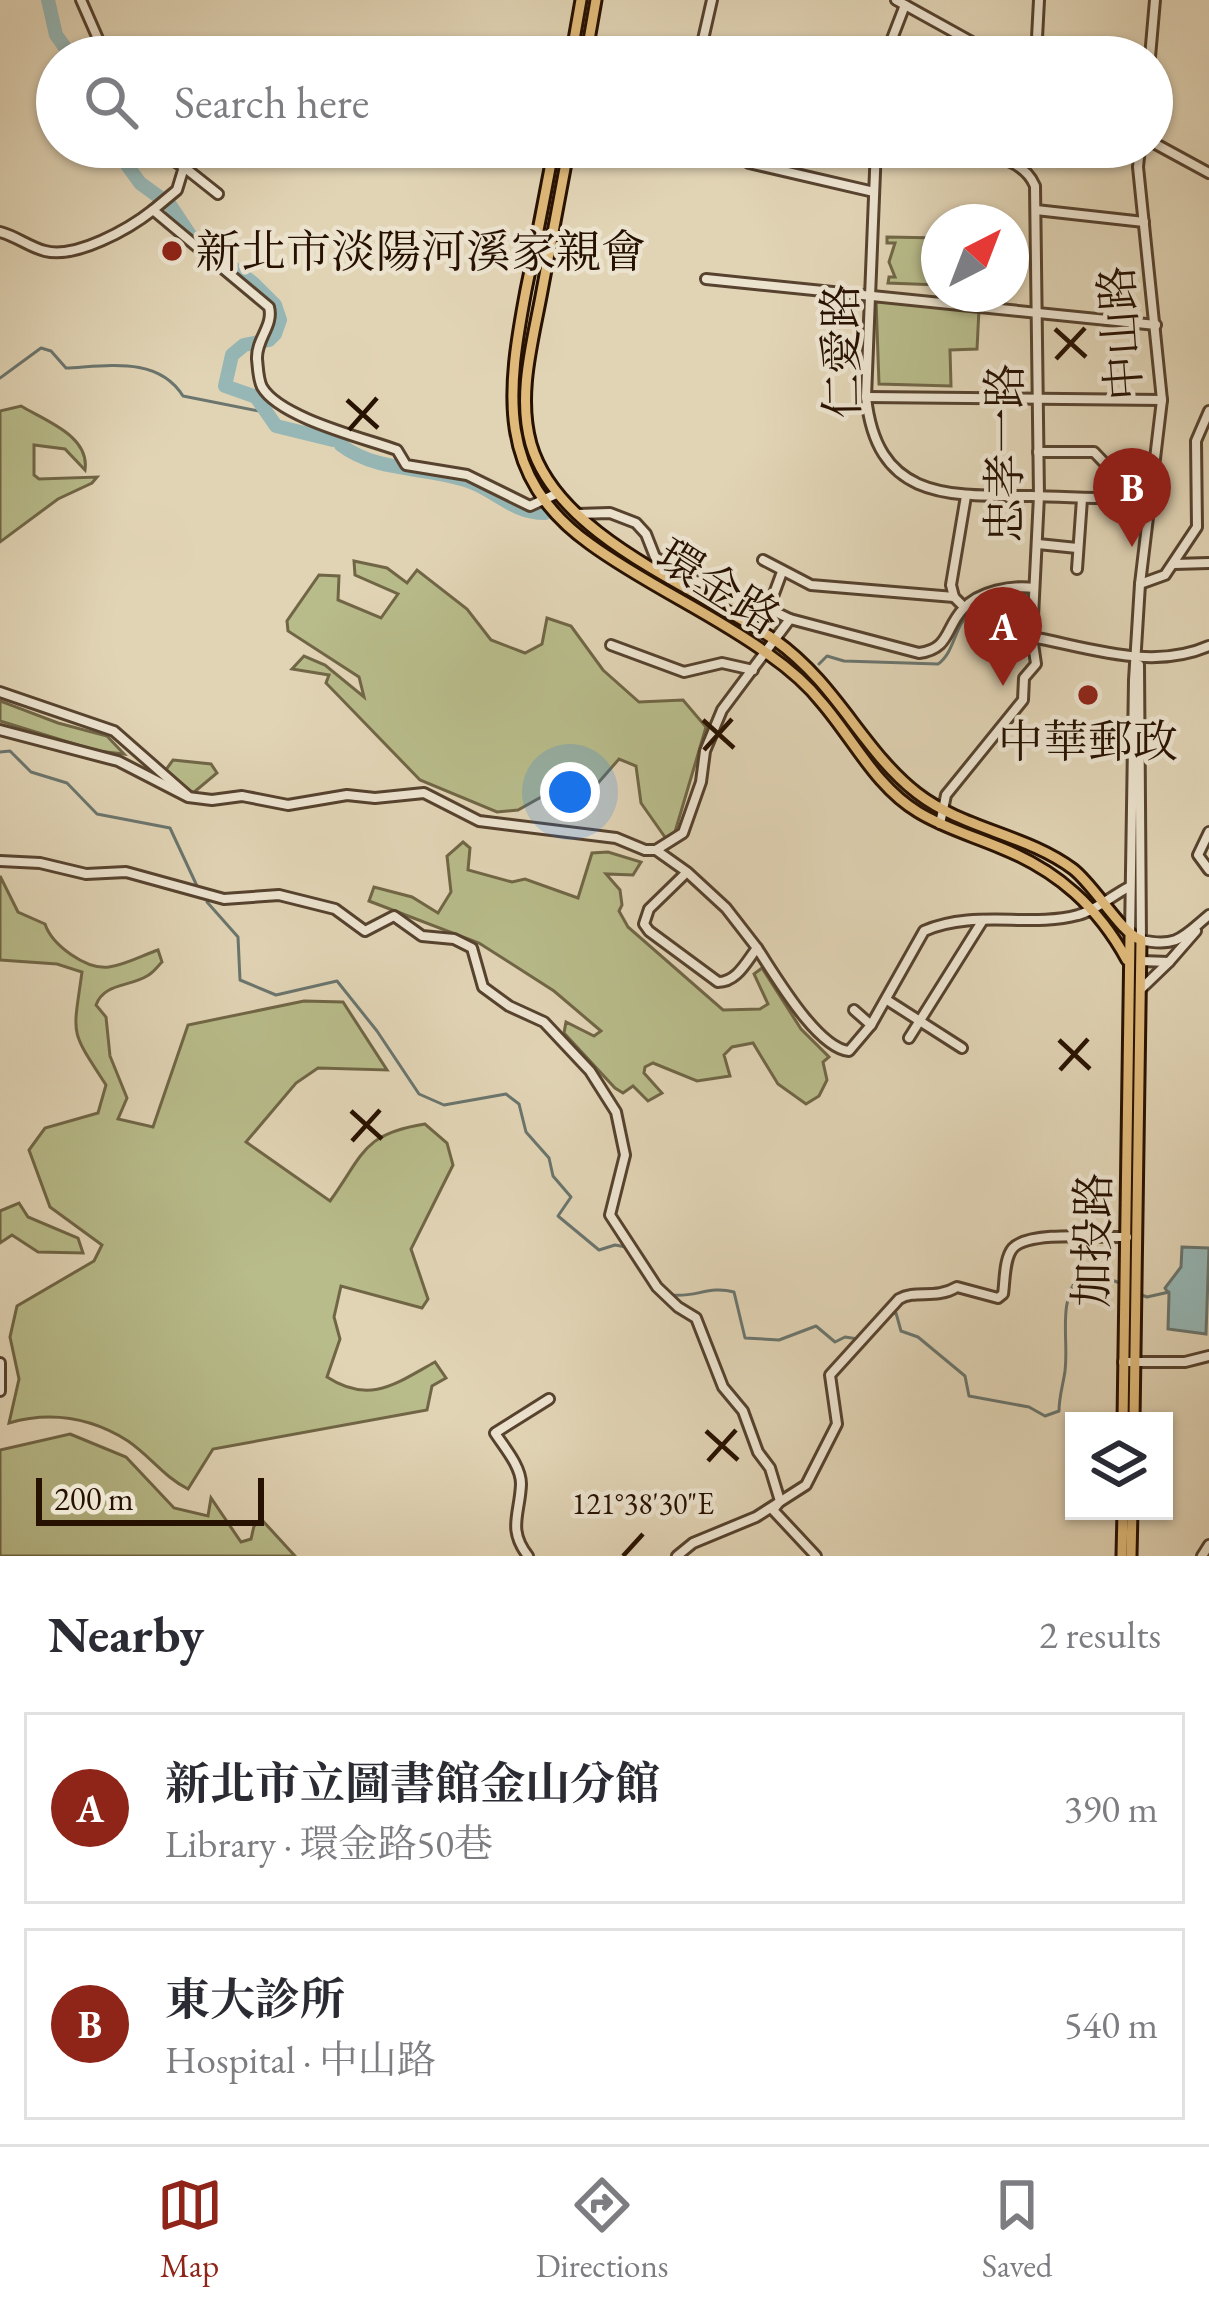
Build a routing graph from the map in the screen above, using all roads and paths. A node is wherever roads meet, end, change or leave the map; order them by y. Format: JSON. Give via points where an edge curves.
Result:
{"nodes":[{"id":1,"x":81,"y":0,"type":"edge"},
{"id":2,"x":581,"y":0,"type":"edge"},
{"id":3,"x":596,"y":0,"type":"edge"},
{"id":4,"x":712,"y":0,"type":"edge"},
{"id":5,"x":1039,"y":0,"type":"edge"},
{"id":6,"x":1155,"y":0,"type":"edge"},
{"id":7,"x":900,"y":3,"type":"edge"},
{"id":8,"x":97,"y":36,"type":"edge"},
{"id":9,"x":575,"y":36,"type":"edge"},
{"id":10,"x":590,"y":36,"type":"edge"},
{"id":11,"x":704,"y":36,"type":"edge"},
{"id":12,"x":891,"y":36,"type":"edge"},
{"id":13,"x":960,"y":36,"type":"edge"},
{"id":14,"x":1037,"y":36,"type":"edge"},
{"id":15,"x":1152,"y":36,"type":"edge"},
{"id":16,"x":1173,"y":153,"type":"edge"},
{"id":17,"x":184,"y":168,"type":"edge"},
{"id":18,"x":185,"y":168,"type":"edge"},
{"id":19,"x":550,"y":168,"type":"edge"},
{"id":20,"x":565,"y":168,"type":"edge"},
{"id":21,"x":771,"y":168,"type":"edge"},
{"id":22,"x":875,"y":168,"type":"edge"},
{"id":23,"x":1022,"y":168,"type":"edge"},
{"id":24,"x":1138,"y":168,"type":"edge"},
{"id":25,"x":1209,"y":173,"type":"edge"},
{"id":26,"x":874,"y":192,"type":"junction"},
{"id":27,"x":218,"y":194,"type":"dead end"},
{"id":28,"x":153,"y":210,"type":"junction"},
{"id":29,"x":1036,"y":210,"type":"junction"},
{"id":30,"x":1144,"y":222,"type":"junction"},
{"id":31,"x":0,"y":232,"type":"edge"},
{"id":32,"x":706,"y":278,"type":"dead end"},
{"id":33,"x":872,"y":294,"type":"junction"},
{"id":34,"x":1037,"y":313,"type":"junction"},
{"id":35,"x":1156,"y":325,"type":"junction"},
{"id":36,"x":866,"y":397,"type":"junction"},
{"id":37,"x":1037,"y":398,"type":"junction"},
{"id":38,"x":1162,"y":400,"type":"junction"},
{"id":39,"x":1209,"y":411,"type":"edge"},
{"id":40,"x":1038,"y":452,"type":"junction"},
{"id":41,"x":556,"y":494,"type":"junction"},
{"id":42,"x":966,"y":496,"type":"junction"},
{"id":43,"x":1039,"y":496,"type":"junction"},
{"id":44,"x":1082,"y":499,"type":"junction"},
{"id":45,"x":1152,"y":499,"type":"junction"},
{"id":46,"x":1108,"y":500,"type":"junction"},
{"id":47,"x":546,"y":502,"type":"junction"},
{"id":48,"x":575,"y":514,"type":"junction"},
{"id":49,"x":1038,"y":544,"type":"junction"},
{"id":50,"x":1077,"y":548,"type":"junction"},
{"id":51,"x":763,"y":560,"type":"dead end"},
{"id":52,"x":1209,"y":563,"type":"edge"},
{"id":53,"x":1173,"y":564,"type":"junction"},
{"id":54,"x":1077,"y":568,"type":"dead end"},
{"id":55,"x":782,"y":572,"type":"junction"},
{"id":56,"x":1140,"y":584,"type":"junction"},
{"id":57,"x":1034,"y":588,"type":"junction"},
{"id":58,"x":954,"y":597,"type":"junction"},
{"id":59,"x":964,"y":607,"type":"junction"},
{"id":60,"x":769,"y":610,"type":"junction"},
{"id":61,"x":790,"y":619,"type":"junction"},
{"id":62,"x":1032,"y":637,"type":"junction"},
{"id":63,"x":774,"y":639,"type":"junction"},
{"id":64,"x":610,"y":646,"type":"dead end"},
{"id":65,"x":1209,"y":646,"type":"edge"},
{"id":66,"x":766,"y":652,"type":"junction"},
{"id":67,"x":1138,"y":658,"type":"junction"},
{"id":68,"x":753,"y":670,"type":"junction"},
{"id":69,"x":0,"y":692,"type":"edge"},
{"id":70,"x":0,"y":730,"type":"edge"},
{"id":71,"x":188,"y":797,"type":"junction"},
{"id":72,"x":944,"y":810,"type":"junction"},
{"id":73,"x":940,"y":824,"type":"junction"},
{"id":74,"x":1209,"y":832,"type":"edge"},
{"id":75,"x":656,"y":850,"type":"junction"},
{"id":76,"x":0,"y":861,"type":"edge"},
{"id":77,"x":1209,"y":870,"type":"edge"},
{"id":78,"x":686,"y":872,"type":"junction"},
{"id":79,"x":1129,"y":887,"type":"junction"},
{"id":80,"x":1104,"y":899,"type":"junction"},
{"id":81,"x":1092,"y":908,"type":"junction"},
{"id":82,"x":1209,"y":916,"type":"edge"},
{"id":83,"x":983,"y":920,"type":"junction"},
{"id":84,"x":1136,"y":938,"type":"junction"},
{"id":85,"x":757,"y":948,"type":"junction"},
{"id":86,"x":1127,"y":960,"type":"junction"},
{"id":87,"x":1142,"y":961,"type":"junction"},
{"id":88,"x":1169,"y":962,"type":"junction"},
{"id":89,"x":1142,"y":988,"type":"junction"},
{"id":90,"x":887,"y":1000,"type":"junction"},
{"id":91,"x":854,"y":1010,"type":"dead end"},
{"id":92,"x":920,"y":1019,"type":"junction"},
{"id":93,"x":872,"y":1025,"type":"junction"},
{"id":94,"x":909,"y":1038,"type":"dead end"},
{"id":95,"x":962,"y":1048,"type":"dead end"},
{"id":96,"x":1132,"y":1120,"type":"junction"},
{"id":97,"x":1131,"y":1237,"type":"junction"},
{"id":98,"x":1209,"y":1357,"type":"edge"},
{"id":99,"x":1129,"y":1362,"type":"junction"},
{"id":100,"x":0,"y":1363,"type":"edge"},
{"id":101,"x":0,"y":1390,"type":"edge"},
{"id":102,"x":549,"y":1399,"type":"dead end"},
{"id":103,"x":1124,"y":1412,"type":"edge"},
{"id":104,"x":1133,"y":1412,"type":"edge"},
{"id":105,"x":780,"y":1501,"type":"junction"},
{"id":106,"x":1127,"y":1520,"type":"edge"},
{"id":107,"x":1209,"y":1545,"type":"edge"},
{"id":108,"x":528,"y":1556,"type":"edge"},
{"id":109,"x":677,"y":1556,"type":"edge"},
{"id":110,"x":816,"y":1556,"type":"edge"},
{"id":111,"x":1126,"y":1556,"type":"edge"},
{"id":112,"x":1202,"y":1556,"type":"edge"}],
"edges":[{"from":1,"to":8,"type":"street"},
{"from":2,"to":9,"type":"main road"},
{"from":3,"to":10,"type":"main road"},
{"from":4,"to":11,"type":"street"},
{"from":5,"to":14,"type":"street"},
{"from":6,"to":15,"type":"street"},
{"from":7,"to":12,"type":"street"},
{"from":7,"to":13,"type":"street"},
{"from":16,"to":25,"type":"street"},
{"from":17,"to":28,"type":"street","via":[[177,190]]},
{"from":18,"to":27,"type":"street"},
{"from":19,"to":47,"type":"main road","name":"環金路","via":[[510,409],[526,470]]},
{"from":20,"to":41,"type":"main road","name":"環金路","via":[[525,409],[531,445]]},
{"from":21,"to":26,"type":"street"},
{"from":22,"to":26,"type":"street","name":"仁愛路"},
{"from":23,"to":29,"type":"street","name":"忠孝一路"},
{"from":24,"to":30,"type":"street","name":"中山路"},
{"from":26,"to":33,"type":"street","name":"仁愛路"},
{"from":28,"to":31,"type":"street","via":[[132,227],[66,251],[43,251]]},
{"from":28,"to":47,"type":"street","via":[[269,307],[259,344],[263,389],[306,417],[397,450],[406,464],[467,475],[523,505]]},
{"from":29,"to":30,"type":"street"},
{"from":29,"to":34,"type":"street","name":"忠孝一路"},
{"from":30,"to":35,"type":"street","name":"中山路"},
{"from":32,"to":33,"type":"street"},
{"from":33,"to":34,"type":"street"},
{"from":33,"to":36,"type":"street","name":"仁愛路"},
{"from":34,"to":35,"type":"street"},
{"from":34,"to":37,"type":"street","name":"忠孝一路"},
{"from":35,"to":38,"type":"street","name":"中山路"},
{"from":36,"to":37,"type":"street"},
{"from":36,"to":42,"type":"street","name":"仁愛路","via":[[869,427],[891,466],[925,490]]},
{"from":37,"to":38,"type":"street"},
{"from":37,"to":40,"type":"street","name":"忠孝一路"},
{"from":38,"to":45,"type":"street","name":"中山路"},
{"from":39,"to":53,"type":"street","via":[[1196,441],[1197,526]]},
{"from":40,"to":43,"type":"street","name":"忠孝一路"},
{"from":40,"to":46,"type":"street","via":[[1094,452],[1116,475]]},
{"from":41,"to":47,"type":"street"},
{"from":41,"to":48,"type":"main road","name":"環金路"},
{"from":42,"to":43,"type":"street","name":"仁愛路"},
{"from":42,"to":58,"type":"street"},
{"from":43,"to":44,"type":"street","name":"仁愛路"},
{"from":43,"to":49,"type":"street","name":"忠孝一路"},
{"from":44,"to":46,"type":"street","name":"仁愛路"},
{"from":44,"to":50,"type":"street"},
{"from":45,"to":46,"type":"street","name":"仁愛路"},
{"from":45,"to":56,"type":"street","name":"中山路"},
{"from":47,"to":66,"type":"main road","name":"環金路","via":[[587,543]]},
{"from":48,"to":60,"type":"street","via":[[636,523],[656,557]]},
{"from":48,"to":63,"type":"main road","name":"環金路"},
{"from":49,"to":50,"type":"street"},
{"from":49,"to":57,"type":"street","name":"忠孝一路"},
{"from":50,"to":54,"type":"street"},
{"from":51,"to":55,"type":"street"},
{"from":52,"to":53,"type":"street"},
{"from":53,"to":56,"type":"street"},
{"from":55,"to":58,"type":"street","via":[[812,584]]},
{"from":55,"to":60,"type":"street"},
{"from":56,"to":67,"type":"street","name":"中山路"},
{"from":57,"to":59,"type":"street","via":[[1013,586]]},
{"from":57,"to":62,"type":"street","name":"忠孝一路"},
{"from":58,"to":59,"type":"street"},
{"from":59,"to":61,"type":"street","via":[[946,642],[919,653]]},
{"from":60,"to":61,"type":"street"},
{"from":61,"to":63,"type":"street"},
{"from":62,"to":67,"type":"street"},
{"from":62,"to":72,"type":"street","name":"忠孝一路","via":[[1036,664],[1024,678],[1023,700],[946,794]]},
{"from":63,"to":66,"type":"street"},
{"from":63,"to":72,"type":"main road","name":"環金路","via":[[830,688],[891,768]]},
{"from":64,"to":68,"type":"street","via":[[684,672],[722,663]]},
{"from":65,"to":67,"type":"street","via":[[1175,658]]},
{"from":66,"to":68,"type":"street"},
{"from":66,"to":73,"type":"main road","name":"環金路","via":[[820,700],[880,780]]},
{"from":67,"to":79,"type":"street","name":"中山路"},
{"from":67,"to":84,"type":"street","name":"中山路"},
{"from":68,"to":75,"type":"street","via":[[722,710],[683,833]]},
{"from":69,"to":71,"type":"street","via":[[114,730]]},
{"from":70,"to":71,"type":"street","via":[[118,761]]},
{"from":71,"to":75,"type":"street","via":[[288,805],[424,793],[479,821]]},
{"from":72,"to":73,"type":"street","name":"忠孝一路"},
{"from":72,"to":80,"type":"main road","name":"環金路","via":[[1052,855]]},
{"from":73,"to":81,"type":"main road","name":"環金路","via":[[1046,870]]},
{"from":74,"to":77,"type":"street","via":[[1198,855]]},
{"from":75,"to":78,"type":"street"},
{"from":76,"to":105,"type":"street","via":[[126,872],[224,898],[279,896],[335,909],[365,931],[394,916],[422,936],[465,942],[483,987],[544,1022],[616,1112],[625,1155],[610,1215],[657,1287],[696,1318]]},
{"from":78,"to":85,"type":"street"},
{"from":78,"to":85,"type":"street","via":[[644,917],[649,932],[718,982],[732,980]]},
{"from":79,"to":80,"type":"street"},
{"from":79,"to":84,"type":"street","name":"中山路"},
{"from":80,"to":81,"type":"street"},
{"from":80,"to":84,"type":"main road","name":"環金路"},
{"from":81,"to":83,"type":"street"},
{"from":81,"to":86,"type":"main road","name":"環金路"},
{"from":82,"to":84,"type":"street","via":[[1166,945]]},
{"from":82,"to":88,"type":"street"},
{"from":83,"to":90,"type":"street","via":[[924,931]]},
{"from":83,"to":92,"type":"street"},
{"from":84,"to":86,"type":"main road"},
{"from":84,"to":87,"type":"main road","name":"中山路"},
{"from":85,"to":93,"type":"street","via":[[799,1010],[839,1050],[849,1051]]},
{"from":86,"to":87,"type":"street"},
{"from":86,"to":96,"type":"main road"},
{"from":87,"to":88,"type":"street"},
{"from":87,"to":89,"type":"main road","name":"中山路"},
{"from":88,"to":89,"type":"street"},
{"from":89,"to":96,"type":"main road","name":"中山路"},
{"from":90,"to":92,"type":"street"},
{"from":90,"to":93,"type":"street"},
{"from":91,"to":93,"type":"street"},
{"from":92,"to":94,"type":"street"},
{"from":92,"to":95,"type":"street"},
{"from":96,"to":97,"type":"main road","name":"加投路"},
{"from":97,"to":99,"type":"main road","name":"加投路"},
{"from":97,"to":105,"type":"street","via":[[1024,1241],[1009,1254],[998,1298],[957,1287],[898,1298],[835,1367],[829,1385],[837,1424],[816,1472]]},
{"from":98,"to":99,"type":"street","name":"加投路"},
{"from":99,"to":103,"type":"main road","name":"加投路"},
{"from":99,"to":104,"type":"main road","name":"加投路"},
{"from":100,"to":101,"type":"street"},
{"from":102,"to":108,"type":"street","via":[[495,1433],[521,1481],[513,1525]]},
{"from":105,"to":109,"type":"street"},
{"from":105,"to":110,"type":"street","via":[[773,1510]]},
{"from":106,"to":111,"type":"main road"},
{"from":107,"to":112,"type":"street"}]}
